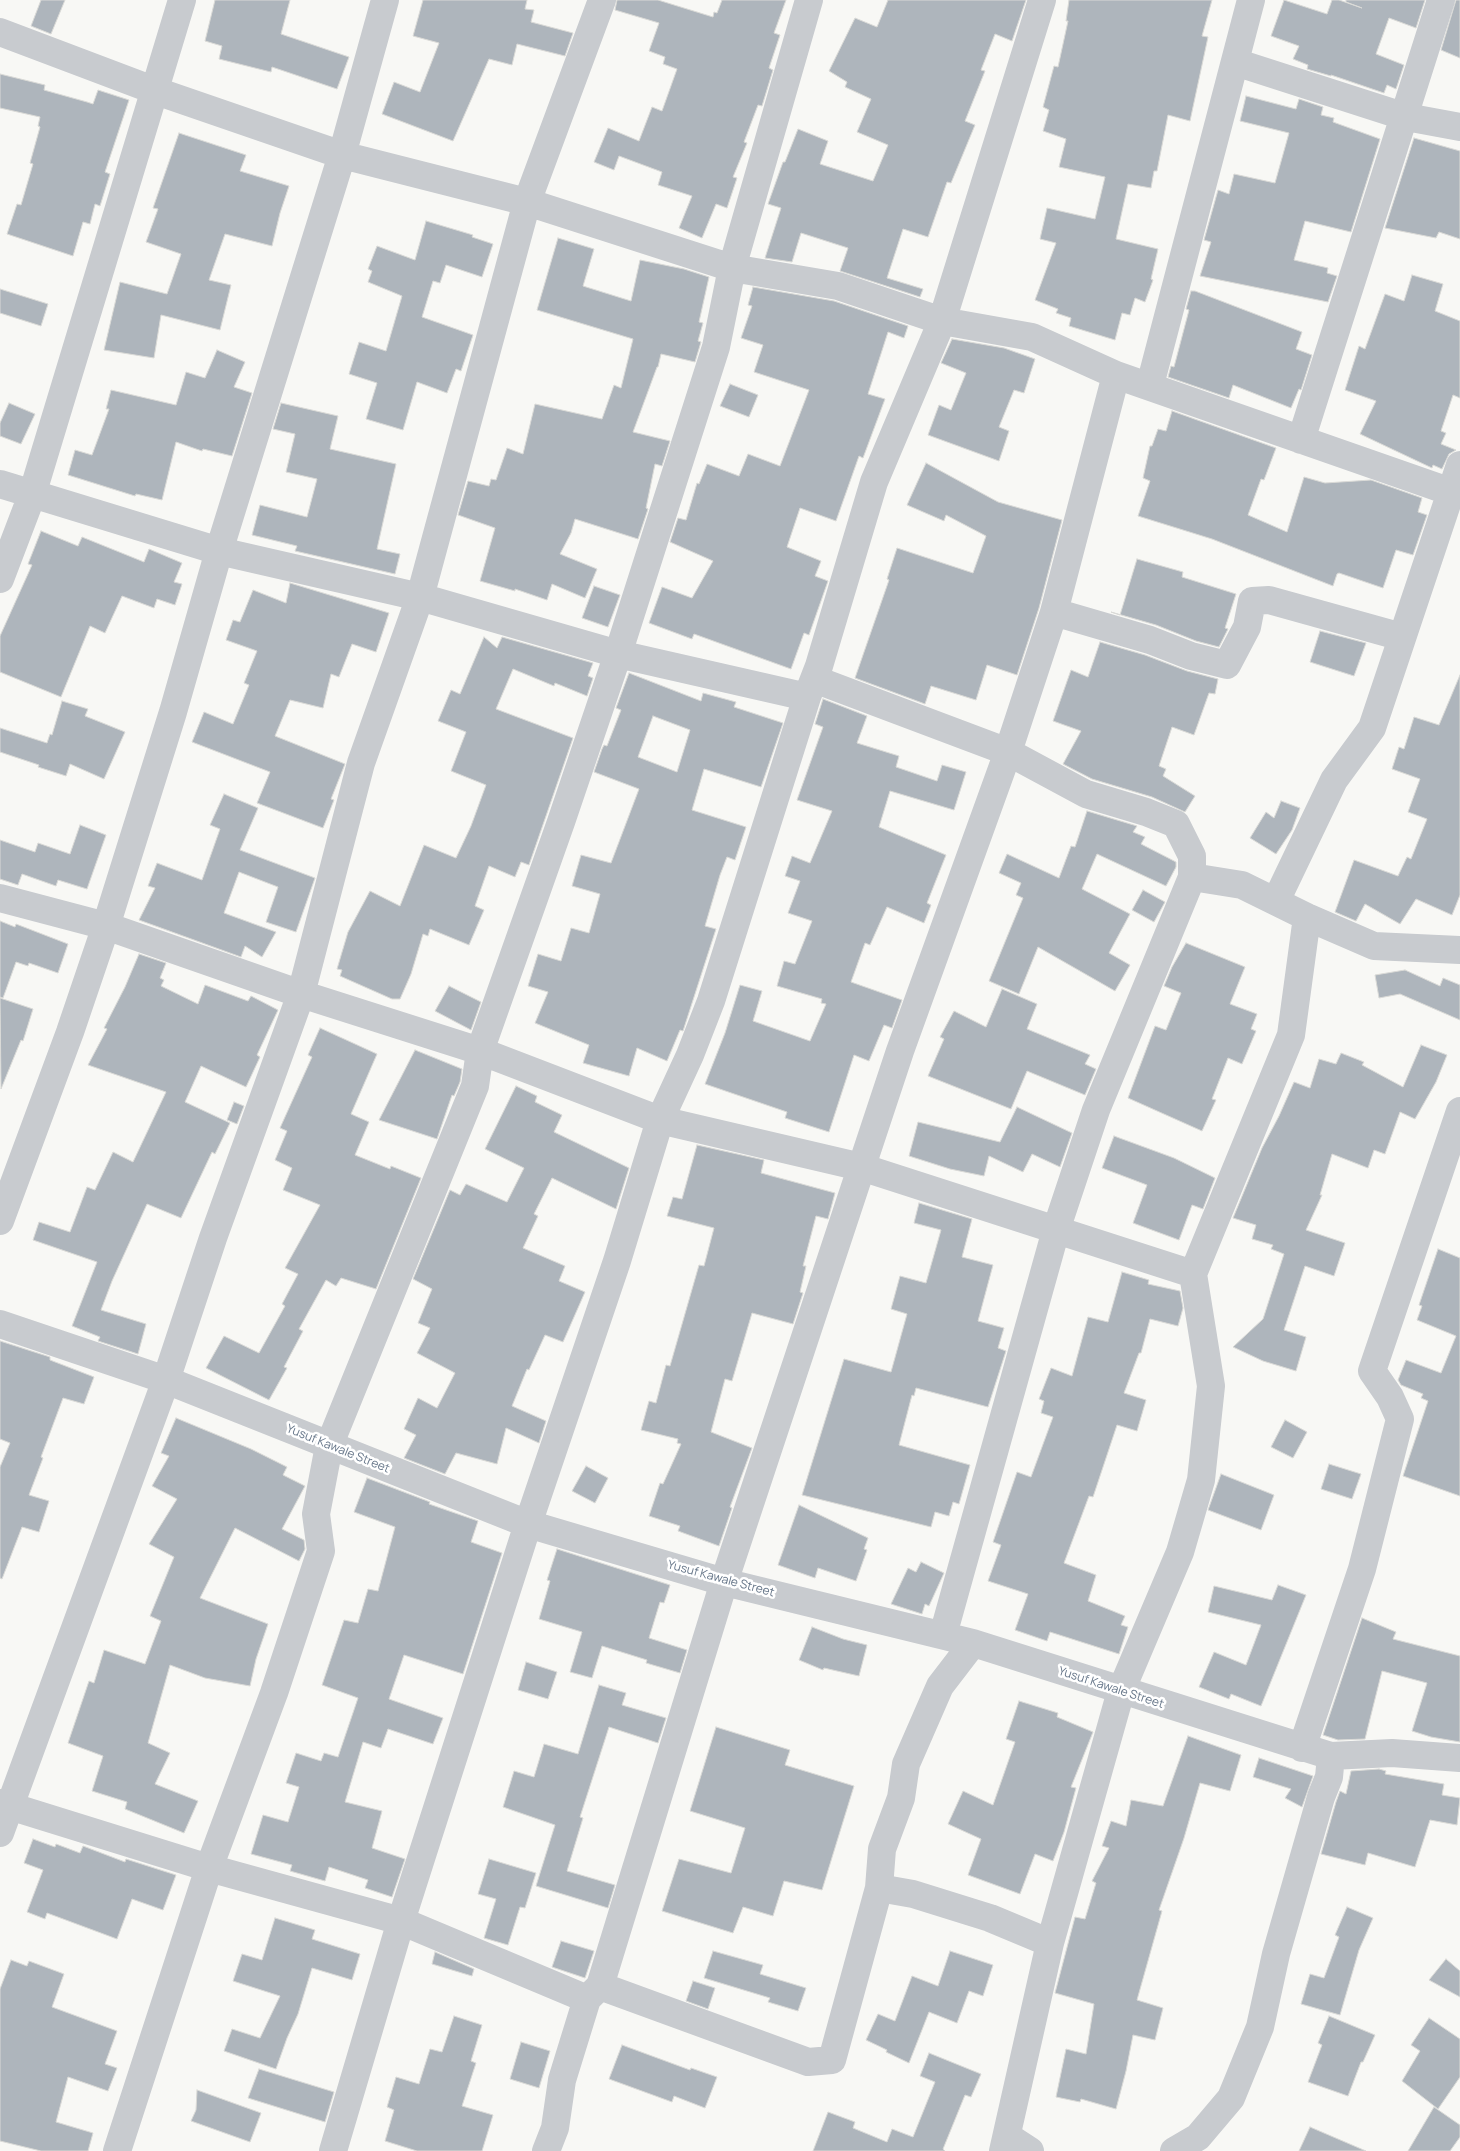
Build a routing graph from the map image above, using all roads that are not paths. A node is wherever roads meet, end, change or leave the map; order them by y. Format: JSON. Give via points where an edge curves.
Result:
{"nodes":[{"id":1,"x":182,"y":0,"type":"edge"},
{"id":2,"x":385,"y":0,"type":"edge"},
{"id":3,"x":602,"y":0,"type":"edge"},
{"id":4,"x":809,"y":0,"type":"edge"},
{"id":5,"x":1042,"y":0,"type":"edge"},
{"id":6,"x":1251,"y":0,"type":"edge"},
{"id":7,"x":1442,"y":0,"type":"edge"},
{"id":8,"x":0,"y":32,"type":"edge"},
{"id":9,"x":1235,"y":62,"type":"junction"},
{"id":10,"x":156,"y":91,"type":"junction"},
{"id":11,"x":1406,"y":117,"type":"junction"},
{"id":12,"x":1460,"y":127,"type":"edge"},
{"id":13,"x":342,"y":155,"type":"junction"},
{"id":14,"x":527,"y":202,"type":"junction"},
{"id":15,"x":732,"y":268,"type":"junction"},
{"id":16,"x":942,"y":321,"type":"junction"},
{"id":17,"x":1116,"y":375,"type":"junction"},
{"id":18,"x":1150,"y":385,"type":"junction"},
{"id":19,"x":1301,"y":440,"type":"junction"},
{"id":20,"x":1460,"y":465,"type":"edge"},
{"id":21,"x":0,"y":484,"type":"edge"},
{"id":22,"x":1455,"y":492,"type":"edge"},
{"id":23,"x":32,"y":495,"type":"junction"},
{"id":24,"x":219,"y":550,"type":"junction"},
{"id":25,"x":0,"y":579,"type":"edge"},
{"id":26,"x":420,"y":597,"type":"junction"},
{"id":27,"x":1054,"y":612,"type":"junction"},
{"id":28,"x":1402,"y":637,"type":"junction"},
{"id":29,"x":618,"y":654,"type":"junction"},
{"id":30,"x":810,"y":688,"type":"junction"},
{"id":31,"x":1008,"y":752,"type":"junction"},
{"id":32,"x":1192,"y":877,"type":"junction"},
{"id":33,"x":0,"y":898,"type":"edge"},
{"id":34,"x":1276,"y":901,"type":"junction"},
{"id":35,"x":1307,"y":918,"type":"junction"},
{"id":36,"x":106,"y":926,"type":"junction"},
{"id":37,"x":1460,"y":950,"type":"edge"},
{"id":38,"x":301,"y":994,"type":"junction"},
{"id":39,"x":480,"y":1051,"type":"junction"},
{"id":40,"x":1460,"y":1111,"type":"edge"},
{"id":41,"x":660,"y":1120,"type":"junction"},
{"id":42,"x":861,"y":1166,"type":"junction"},
{"id":43,"x":0,"y":1221,"type":"edge"},
{"id":44,"x":1056,"y":1230,"type":"junction"},
{"id":45,"x":1193,"y":1274,"type":"junction"},
{"id":46,"x":0,"y":1324,"type":"edge"},
{"id":47,"x":166,"y":1380,"type":"junction"},
{"id":48,"x":329,"y":1446,"type":"junction"},
{"id":49,"x":528,"y":1524,"type":"junction"},
{"id":50,"x":724,"y":1582,"type":"junction"},
{"id":51,"x":943,"y":1635,"type":"junction"},
{"id":52,"x":972,"y":1643,"type":"junction"},
{"id":53,"x":1122,"y":1692,"type":"junction"},
{"id":54,"x":1302,"y":1748,"type":"junction"},
{"id":55,"x":1331,"y":1756,"type":"junction"},
{"id":56,"x":1460,"y":1758,"type":"edge"},
{"id":57,"x":5,"y":1805,"type":"edge"},
{"id":58,"x":0,"y":1833,"type":"edge"},
{"id":59,"x":209,"y":1868,"type":"junction"},
{"id":60,"x":879,"y":1888,"type":"junction"},
{"id":61,"x":401,"y":1922,"type":"junction"},
{"id":62,"x":1050,"y":1943,"type":"junction"},
{"id":63,"x":593,"y":1992,"type":"junction"},
{"id":64,"x":1005,"y":2144,"type":"edge"},
{"id":65,"x":117,"y":2151,"type":"edge"},
{"id":66,"x":333,"y":2151,"type":"edge"},
{"id":67,"x":546,"y":2151,"type":"edge"},
{"id":68,"x":1030,"y":2151,"type":"edge"},
{"id":69,"x":1174,"y":2151,"type":"edge"}],
"edges":[{"from":1,"to":10,"type":"street"},
{"from":2,"to":13,"type":"street"},
{"from":3,"to":14,"type":"street"},
{"from":4,"to":15,"type":"street"},
{"from":5,"to":16,"type":"street"},
{"from":6,"to":9,"type":"street"},
{"from":7,"to":11,"type":"street"},
{"from":8,"to":10,"type":"street"},
{"from":9,"to":11,"type":"street"},
{"from":9,"to":18,"type":"street"},
{"from":10,"to":13,"type":"street"},
{"from":10,"to":23,"type":"street"},
{"from":11,"to":12,"type":"street"},
{"from":11,"to":19,"type":"street"},
{"from":13,"to":14,"type":"street"},
{"from":13,"to":24,"type":"street"},
{"from":14,"to":15,"type":"street"},
{"from":14,"to":26,"type":"street"},
{"from":15,"to":16,"type":"street","via":[[838,286]]},
{"from":15,"to":29,"type":"street","via":[[716,347]]},
{"from":16,"to":17,"type":"street","via":[[1032,337]]},
{"from":16,"to":30,"type":"street","via":[[874,482]]},
{"from":17,"to":18,"type":"street"},
{"from":17,"to":27,"type":"street"},
{"from":18,"to":19,"type":"street"},
{"from":19,"to":22,"type":"street"},
{"from":20,"to":22,"type":"street"},
{"from":21,"to":23,"type":"street"},
{"from":22,"to":28,"type":"street"},
{"from":23,"to":24,"type":"street"},
{"from":23,"to":25,"type":"street"},
{"from":24,"to":26,"type":"street"},
{"from":24,"to":36,"type":"street","via":[[173,712]]},
{"from":26,"to":29,"type":"street"},
{"from":26,"to":38,"type":"street","via":[[360,763]]},
{"from":27,"to":28,"type":"street","via":[[1228,665],[1246,627],[1252,601],[1270,600]]},
{"from":27,"to":31,"type":"street"},
{"from":28,"to":34,"type":"street","via":[[1372,728],[1334,780]]},
{"from":29,"to":30,"type":"street"},
{"from":29,"to":39,"type":"street"},
{"from":30,"to":31,"type":"street"},
{"from":30,"to":41,"type":"street","via":[[711,1001]]},
{"from":31,"to":32,"type":"street","via":[[1086,794],[1176,824],[1192,856]]},
{"from":31,"to":42,"type":"street"},
{"from":32,"to":34,"type":"street","via":[[1242,885]]},
{"from":32,"to":44,"type":"street","via":[[1096,1110]]},
{"from":33,"to":36,"type":"street"},
{"from":34,"to":35,"type":"street"},
{"from":35,"to":37,"type":"street","via":[[1374,946]]},
{"from":35,"to":45,"type":"street","via":[[1291,1035]]},
{"from":36,"to":38,"type":"street"},
{"from":36,"to":43,"type":"street"},
{"from":38,"to":39,"type":"street"},
{"from":38,"to":47,"type":"street","via":[[212,1238]]},
{"from":39,"to":41,"type":"street"},
{"from":39,"to":48,"type":"street","via":[[475,1086]]},
{"from":40,"to":54,"type":"street","via":[[1372,1372],[1390,1397],[1400,1419],[1362,1569]]},
{"from":41,"to":42,"type":"street"},
{"from":41,"to":49,"type":"street","via":[[617,1261]]},
{"from":42,"to":44,"type":"street"},
{"from":42,"to":50,"type":"street"},
{"from":44,"to":45,"type":"street"},
{"from":44,"to":51,"type":"street"},
{"from":45,"to":53,"type":"street","via":[[1211,1386],[1201,1480],[1180,1552]]},
{"from":46,"to":47,"type":"street","name":"Yusuf Kawale Street"},
{"from":47,"to":48,"type":"street","name":"Yusuf Kawale Street"},
{"from":47,"to":57,"type":"street"},
{"from":48,"to":49,"type":"street","name":"Yusuf Kawale Street"},
{"from":48,"to":59,"type":"street","via":[[316,1514],[321,1551],[274,1693]]},
{"from":49,"to":50,"type":"street","name":"Yusuf Kawale Street"},
{"from":49,"to":61,"type":"street"},
{"from":50,"to":51,"type":"street","name":"Yusuf Kawale Street"},
{"from":50,"to":63,"type":"street"},
{"from":51,"to":52,"type":"street","name":"Yusuf Kawale Street"},
{"from":52,"to":53,"type":"street","name":"Yusuf Kawale Street"},
{"from":52,"to":60,"type":"street","via":[[940,1686],[906,1764],[901,1798],[882,1849]]},
{"from":53,"to":54,"type":"street","name":"Yusuf Kawale Street"},
{"from":53,"to":62,"type":"street"},
{"from":54,"to":55,"type":"street","name":"Yusuf Kawale Street"},
{"from":55,"to":56,"type":"street","name":"Yusuf Kawale Street","via":[[1392,1753]]},
{"from":55,"to":69,"type":"street","via":[[1329,1777],[1276,1954],[1260,2027],[1231,2098],[1198,2138]]},
{"from":57,"to":58,"type":"street"},
{"from":57,"to":59,"type":"street"},
{"from":59,"to":61,"type":"street"},
{"from":59,"to":65,"type":"street"},
{"from":60,"to":62,"type":"street","via":[[913,1894],[973,1913]]},
{"from":60,"to":63,"type":"street","via":[[832,2060],[808,2062]]},
{"from":61,"to":63,"type":"street"},
{"from":61,"to":66,"type":"street"},
{"from":62,"to":64,"type":"street"},
{"from":63,"to":67,"type":"street","via":[[562,2080],[555,2128]]},
{"from":64,"to":68,"type":"street"}]}
